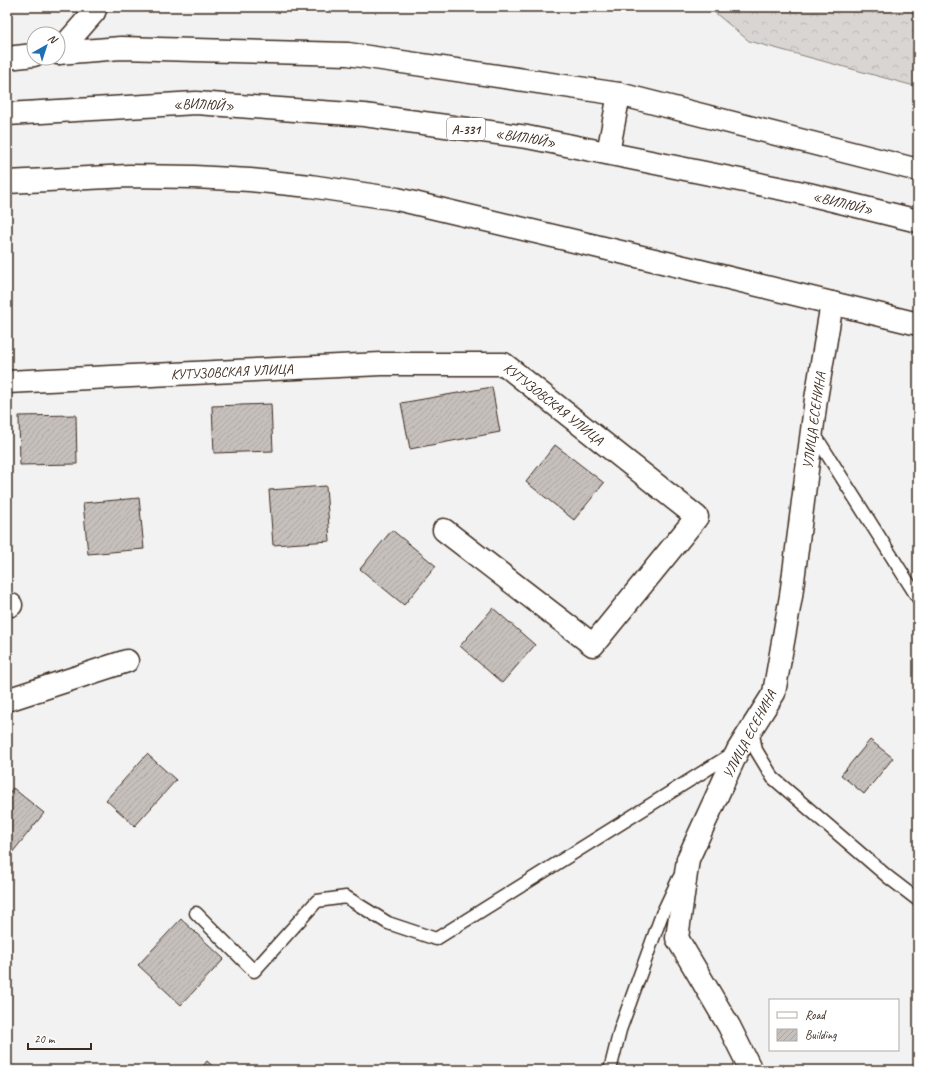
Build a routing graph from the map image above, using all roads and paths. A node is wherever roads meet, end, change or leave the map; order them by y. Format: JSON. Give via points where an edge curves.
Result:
{"nodes":[{"id":1,"x":96,"y":7,"type":"edge"},
{"id":2,"x":66,"y":44,"type":"edge"},
{"id":3,"x":66,"y":52,"type":"edge"},
{"id":4,"x":26,"y":57,"type":"edge"},
{"id":5,"x":7,"y":58,"type":"edge"},
{"id":6,"x":619,"y":94,"type":"junction"},
{"id":7,"x":7,"y":114,"type":"edge"},
{"id":8,"x":608,"y":153,"type":"junction"},
{"id":9,"x":918,"y":170,"type":"edge"},
{"id":10,"x":7,"y":182,"type":"edge"},
{"id":11,"x":918,"y":221,"type":"edge"},
{"id":12,"x":832,"y":303,"type":"junction"},
{"id":13,"x":918,"y":324,"type":"edge"},
{"id":14,"x":7,"y":382,"type":"edge"},
{"id":15,"x":812,"y":430,"type":"junction"},
{"id":16,"x":444,"y":530,"type":"dead end"},
{"id":17,"x":918,"y":598,"type":"edge"},
{"id":18,"x":127,"y":661,"type":"dead end"},
{"id":19,"x":7,"y":700,"type":"edge"},
{"id":20,"x":751,"y":728,"type":"junction"},
{"id":21,"x":738,"y":750,"type":"junction"},
{"id":22,"x":688,"y":859,"type":"junction"},
{"id":23,"x":918,"y":900,"type":"edge"},
{"id":24,"x":196,"y":914,"type":"dead end"},
{"id":25,"x":610,"y":1070,"type":"edge"},
{"id":26,"x":751,"y":1070,"type":"edge"}],
"edges":[{"from":1,"to":2,"type":"main road"},
{"from":3,"to":6,"type":"main road","via":[[121,48],[348,54]]},
{"from":4,"to":5,"type":"main road"},
{"from":6,"to":8,"type":"main road"},
{"from":6,"to":9,"type":"main road"},
{"from":7,"to":8,"type":"main road","name":"«ВИЛЮЙ»","number":"А-331","via":[[196,103],[364,115],[528,137]]},
{"from":8,"to":11,"type":"main road","name":"«ВИЛЮЙ»","number":"А-331","via":[[808,194]]},
{"from":10,"to":12,"type":"main road","via":[[129,176],[250,180],[310,186],[397,199]]},
{"from":12,"to":13,"type":"main road"},
{"from":12,"to":15,"type":"main road","name":"УЛИЦА ЕСЕНИНА"},
{"from":14,"to":16,"type":"main road","name":"КУТУЗОВСКАЯ УЛИЦА","via":[[382,364],[504,364],[698,517],[594,645]]},
{"from":15,"to":17,"type":"lane"},
{"from":15,"to":20,"type":"main road","name":"УЛИЦА ЕСЕНИНА","via":[[791,596],[774,693]]},
{"from":18,"to":19,"type":"main road"},
{"from":20,"to":21,"type":"main road","name":"УЛИЦА ЕСЕНИНА"},
{"from":20,"to":23,"type":"lane","via":[[756,750],[773,778]]},
{"from":21,"to":22,"type":"main road","name":"УЛИЦА ЕСЕНИНА"},
{"from":21,"to":24,"type":"lane","via":[[436,940],[388,923],[346,897],[317,901],[254,972]]},
{"from":22,"to":25,"type":"lane","via":[[659,922],[620,1030]]},
{"from":22,"to":26,"type":"main road","name":"УЛИЦА ЕСЕНИНА","via":[[677,938],[729,1026]]}]}
